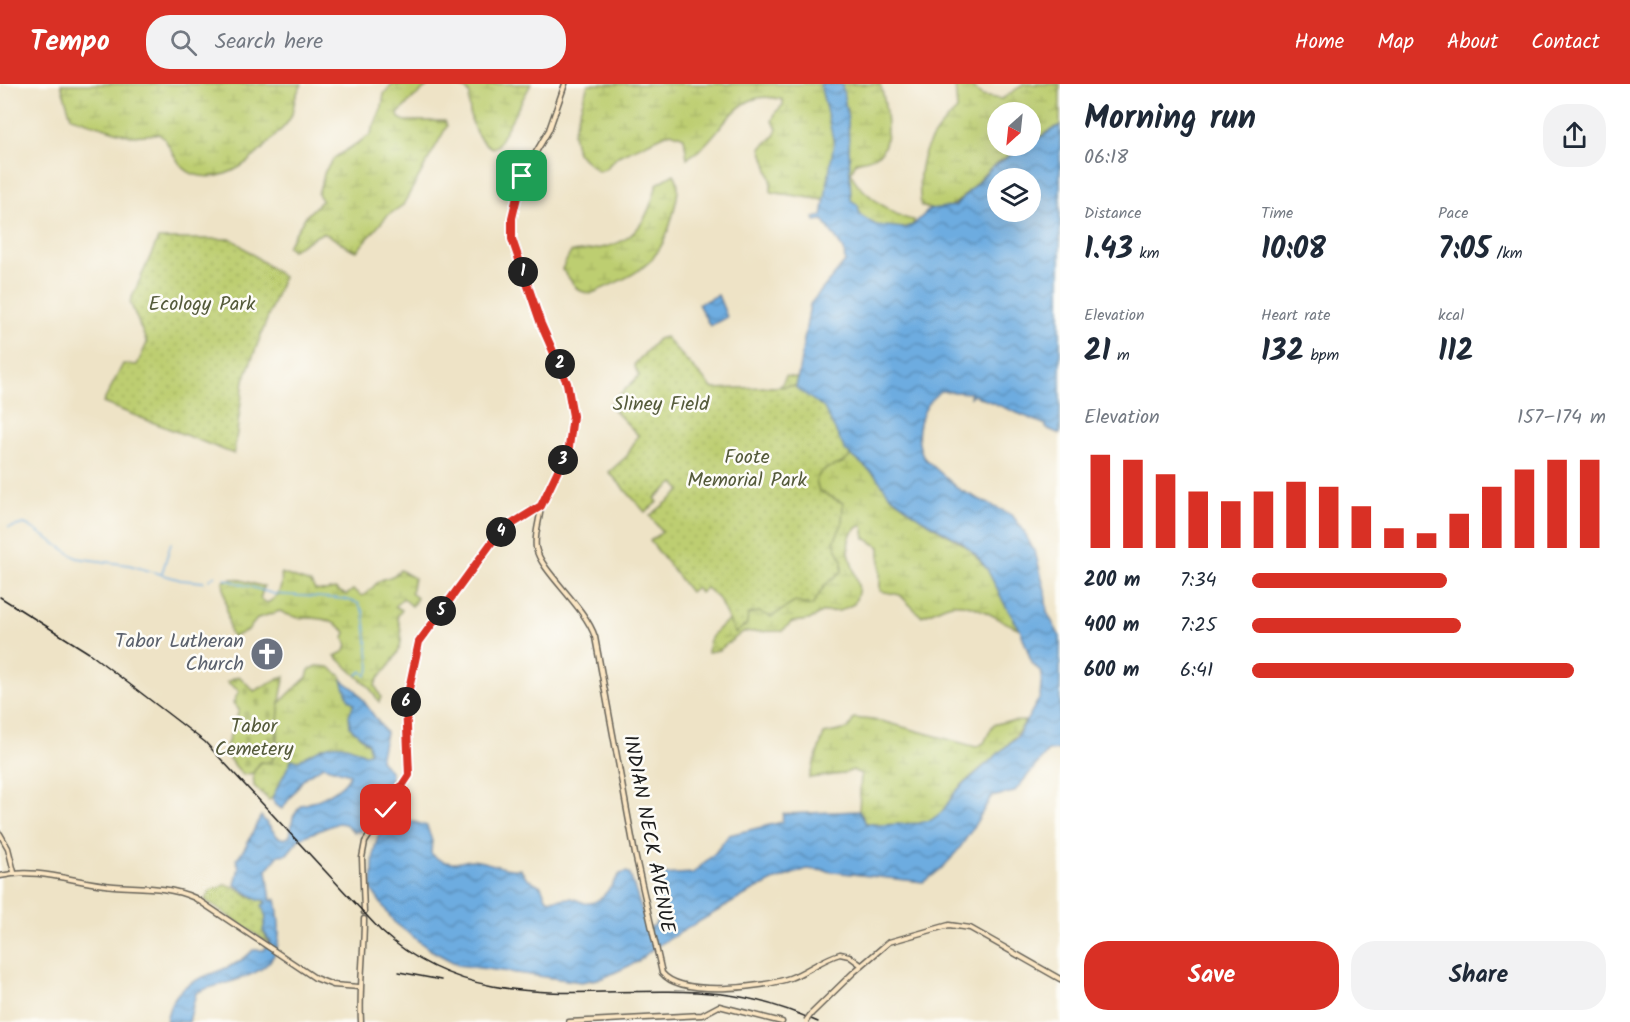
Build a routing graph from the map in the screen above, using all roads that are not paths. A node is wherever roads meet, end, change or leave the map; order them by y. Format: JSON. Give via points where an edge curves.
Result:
{"nodes":[{"id":1,"x":565,"y":84,"type":"edge"},
{"id":2,"x":541,"y":506,"type":"junction"},
{"id":3,"x":0,"y":834,"type":"edge"},
{"id":4,"x":14,"y":873,"type":"junction"},
{"id":5,"x":0,"y":876,"type":"edge"},
{"id":6,"x":364,"y":912,"type":"dead end"},
{"id":7,"x":364,"y":919,"type":"dead end"},
{"id":8,"x":861,"y":965,"type":"junction"},
{"id":9,"x":1060,"y":979,"type":"edge"},
{"id":10,"x":360,"y":987,"type":"junction"},
{"id":11,"x":806,"y":1021,"type":"edge"},
{"id":12,"x":361,"y":1022,"type":"edge"},
{"id":13,"x":568,"y":1022,"type":"edge"},
{"id":14,"x":782,"y":1022,"type":"edge"}],
"edges":[{"from":1,"to":2,"type":"street","name":"INDIAN NECK AVENUE","via":[[549,130],[522,176],[511,231],[541,324],[562,368],[573,416],[569,447]]},
{"from":2,"to":6,"type":"street","via":[[492,542],[419,642],[406,703],[409,775],[365,842]]},
{"from":2,"to":8,"type":"street","name":"INDIAN NECK AVENUE","via":[[537,551],[588,620],[595,637],[635,854],[664,975],[685,985],[743,987],[798,975],[840,954]]},
{"from":3,"to":4,"type":"street"},
{"from":4,"to":5,"type":"street"},
{"from":4,"to":10,"type":"street","via":[[35,872],[114,886],[177,890],[325,982]]},
{"from":7,"to":10,"type":"street"},
{"from":8,"to":9,"type":"street","via":[[894,939],[957,924]]},
{"from":8,"to":11,"type":"street","bridge":true},
{"from":10,"to":12,"type":"street"},
{"from":13,"to":14,"type":"street","via":[[702,1016],[719,1006]]}]}
